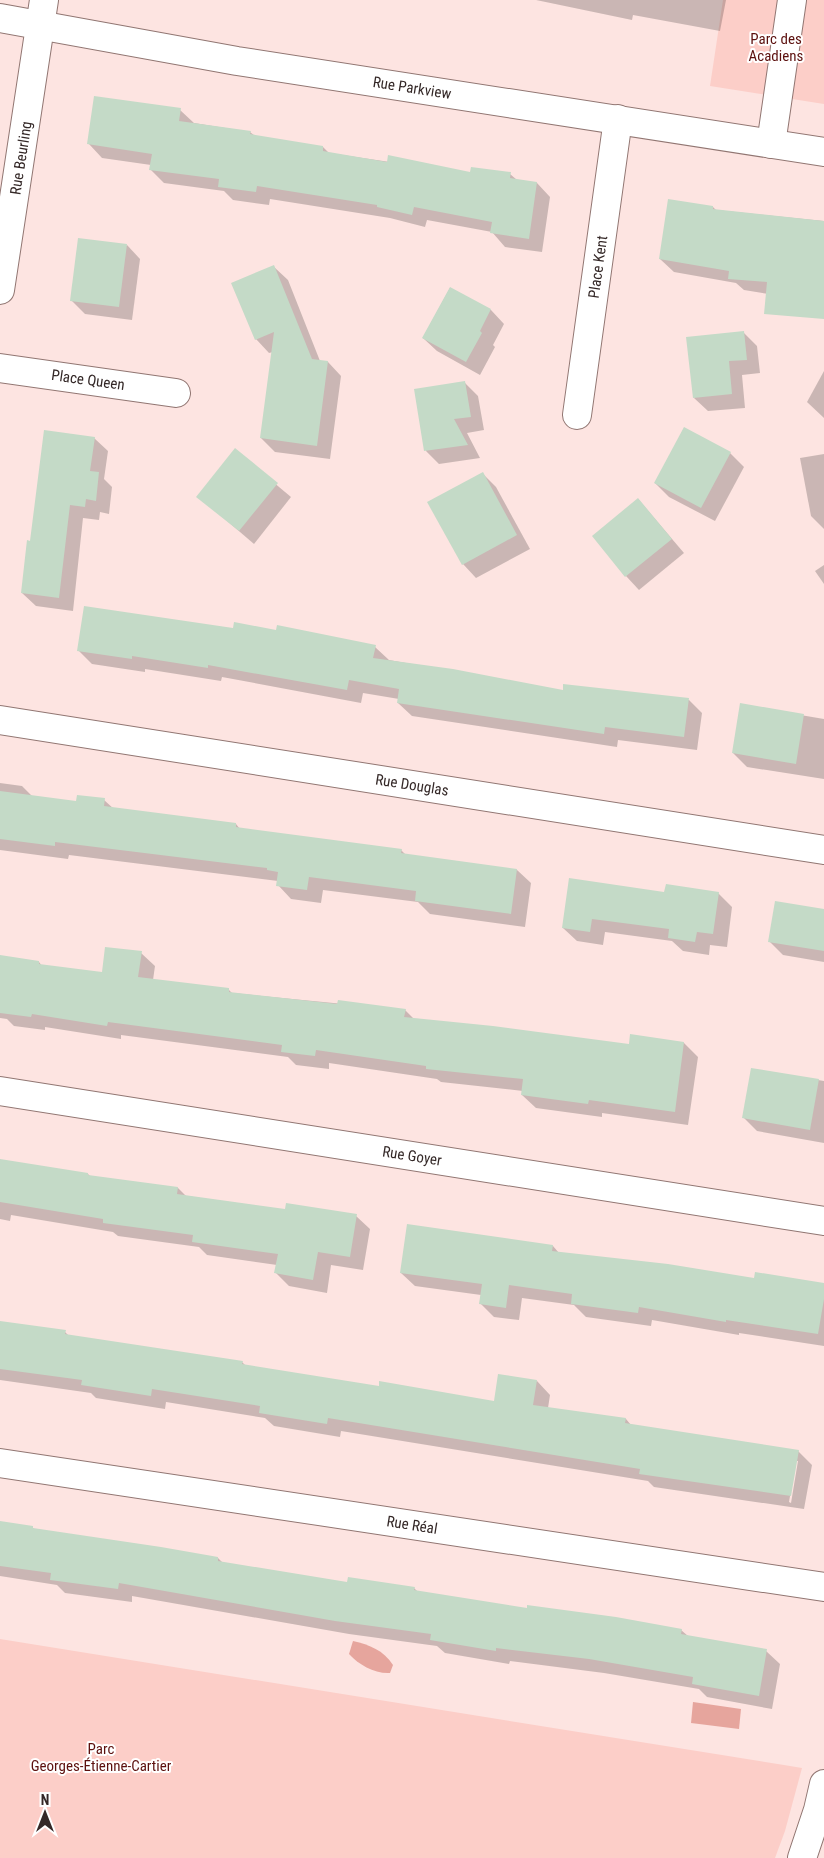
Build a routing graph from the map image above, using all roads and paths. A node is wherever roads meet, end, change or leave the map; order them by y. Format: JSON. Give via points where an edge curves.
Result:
{"nodes":[{"id":1,"x":792,"y":0,"type":"edge"},
{"id":2,"x":42,"y":13,"type":"edge"},
{"id":3,"x":0,"y":18,"type":"edge"},
{"id":4,"x":618,"y":119,"type":"junction"},
{"id":5,"x":771,"y":144,"type":"junction"},
{"id":6,"x":824,"y":152,"type":"edge"},
{"id":7,"x":0,"y":290,"type":"edge"},
{"id":8,"x":0,"y":368,"type":"edge"},
{"id":9,"x":176,"y":393,"type":"dead end"},
{"id":10,"x":577,"y":415,"type":"dead end"},
{"id":11,"x":0,"y":720,"type":"edge"},
{"id":12,"x":824,"y":850,"type":"edge"},
{"id":13,"x":0,"y":1091,"type":"edge"},
{"id":14,"x":824,"y":1221,"type":"edge"},
{"id":15,"x":0,"y":1463,"type":"edge"},
{"id":16,"x":824,"y":1587,"type":"edge"},
{"id":17,"x":824,"y":1784,"type":"edge"},
{"id":18,"x":802,"y":1858,"type":"edge"}],
"edges":[{"from":1,"to":5,"type":"street"},
{"from":2,"to":3,"type":"street","name":"Rue Parkview"},
{"from":2,"to":4,"type":"street","name":"Rue Parkview","via":[[236,61]]},
{"from":2,"to":7,"type":"street","name":"Rue Beurling"},
{"from":4,"to":5,"type":"street","name":"Rue Parkview"},
{"from":4,"to":10,"type":"street","name":"Place Kent"},
{"from":5,"to":6,"type":"street","name":"Rue Parkview"},
{"from":8,"to":9,"type":"street","name":"Place Queen"},
{"from":11,"to":12,"type":"street","name":"Rue Douglas"},
{"from":13,"to":14,"type":"street","name":"Rue Goyer"},
{"from":15,"to":16,"type":"street","name":"Rue Réal"},
{"from":17,"to":18,"type":"street"}]}
